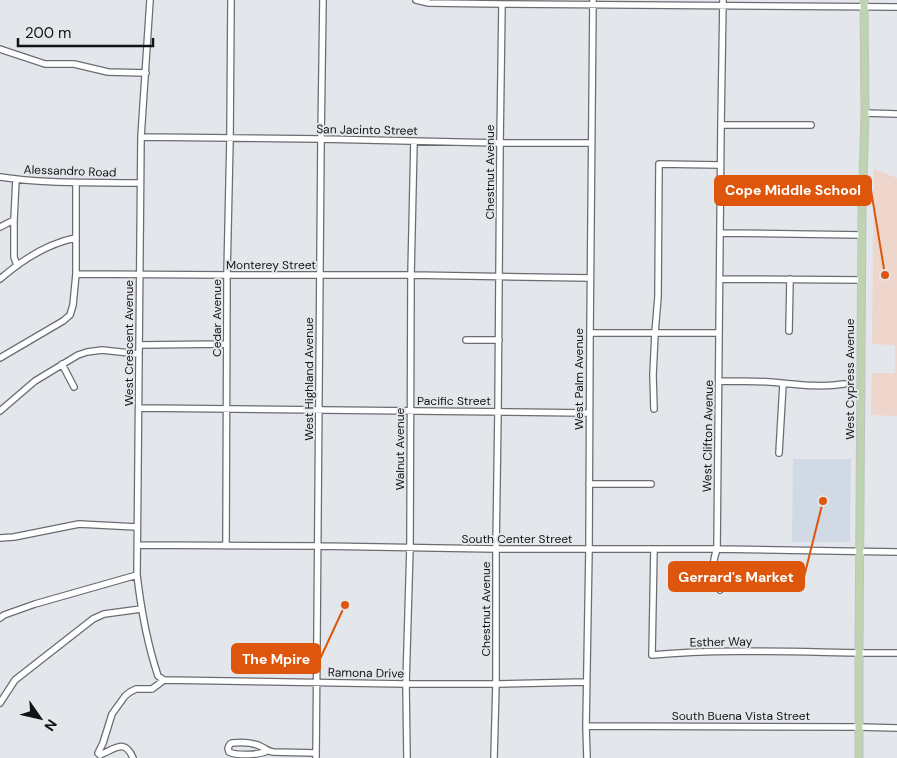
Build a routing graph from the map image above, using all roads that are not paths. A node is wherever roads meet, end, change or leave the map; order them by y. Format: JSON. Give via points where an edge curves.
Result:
{"nodes":[{"id":1,"x":150,"y":0,"type":"edge"},
{"id":2,"x":230,"y":0,"type":"edge"},
{"id":3,"x":324,"y":0,"type":"edge"},
{"id":4,"x":416,"y":0,"type":"edge"},
{"id":5,"x":429,"y":1,"type":"edge"},
{"id":6,"x":593,"y":2,"type":"edge"},
{"id":7,"x":723,"y":3,"type":"edge"},
{"id":8,"x":864,"y":3,"type":"edge"},
{"id":9,"x":502,"y":4,"type":"junction"},
{"id":10,"x":897,"y":7,"type":"edge"},
{"id":11,"x":0,"y":48,"type":"edge"},
{"id":12,"x":146,"y":73,"type":"junction"},
{"id":13,"x":865,"y":113,"type":"junction"},
{"id":14,"x":897,"y":114,"type":"edge"},
{"id":15,"x":721,"y":125,"type":"junction"},
{"id":16,"x":811,"y":125,"type":"dead end"},
{"id":17,"x":141,"y":137,"type":"junction"},
{"id":18,"x":230,"y":139,"type":"junction"},
{"id":19,"x":321,"y":139,"type":"junction"},
{"id":20,"x":414,"y":141,"type":"junction"},
{"id":21,"x":500,"y":143,"type":"junction"},
{"id":22,"x":591,"y":143,"type":"junction"},
{"id":23,"x":720,"y":165,"type":"junction"},
{"id":24,"x":0,"y":176,"type":"edge"},
{"id":25,"x":16,"y":179,"type":"junction"},
{"id":26,"x":720,"y":182,"type":"junction"},
{"id":27,"x":76,"y":183,"type":"junction"},
{"id":28,"x":140,"y":183,"type":"junction"},
{"id":29,"x":863,"y":184,"type":"junction"},
{"id":30,"x":14,"y":220,"type":"junction"},
{"id":31,"x":0,"y":227,"type":"edge"},
{"id":32,"x":720,"y":233,"type":"junction"},
{"id":33,"x":862,"y":235,"type":"junction"},
{"id":34,"x":75,"y":238,"type":"junction"},
{"id":35,"x":17,"y":265,"type":"junction"},
{"id":36,"x":76,"y":274,"type":"junction"},
{"id":37,"x":139,"y":274,"type":"junction"},
{"id":38,"x":227,"y":275,"type":"junction"},
{"id":39,"x":320,"y":275,"type":"junction"},
{"id":40,"x":411,"y":275,"type":"junction"},
{"id":41,"x":500,"y":276,"type":"junction"},
{"id":42,"x":0,"y":278,"type":"edge"},
{"id":43,"x":590,"y":278,"type":"junction"},
{"id":44,"x":720,"y":279,"type":"junction"},
{"id":45,"x":790,"y":279,"type":"junction"},
{"id":46,"x":862,"y":280,"type":"junction"},
{"id":47,"x":789,"y":331,"type":"dead end"},
{"id":48,"x":590,"y":333,"type":"junction"},
{"id":49,"x":655,"y":333,"type":"junction"},
{"id":50,"x":719,"y":333,"type":"junction"},
{"id":51,"x":466,"y":340,"type":"dead end"},
{"id":52,"x":499,"y":340,"type":"junction"},
{"id":53,"x":227,"y":344,"type":"junction"},
{"id":54,"x":139,"y":345,"type":"junction"},
{"id":55,"x":139,"y":354,"type":"junction"},
{"id":56,"x":0,"y":358,"type":"edge"},
{"id":57,"x":62,"y":364,"type":"junction"},
{"id":58,"x":719,"y":381,"type":"junction"},
{"id":59,"x":783,"y":384,"type":"junction"},
{"id":60,"x":844,"y":384,"type":"dead end"},
{"id":61,"x":74,"y":387,"type":"dead end"},
{"id":62,"x":138,"y":408,"type":"junction"},
{"id":63,"x":227,"y":409,"type":"junction"},
{"id":64,"x":654,"y":409,"type":"dead end"},
{"id":65,"x":319,"y":410,"type":"junction"},
{"id":66,"x":0,"y":411,"type":"edge"},
{"id":67,"x":410,"y":411,"type":"junction"},
{"id":68,"x":498,"y":412,"type":"junction"},
{"id":69,"x":589,"y":413,"type":"junction"},
{"id":70,"x":779,"y":453,"type":"dead end"},
{"id":71,"x":589,"y":484,"type":"junction"},
{"id":72,"x":651,"y":484,"type":"dead end"},
{"id":73,"x":137,"y":527,"type":"junction"},
{"id":74,"x":0,"y":538,"type":"edge"},
{"id":75,"x":138,"y":546,"type":"junction"},
{"id":76,"x":226,"y":546,"type":"junction"},
{"id":77,"x":318,"y":546,"type":"junction"},
{"id":78,"x":410,"y":547,"type":"junction"},
{"id":79,"x":496,"y":549,"type":"junction"},
{"id":80,"x":589,"y":549,"type":"junction"},
{"id":81,"x":654,"y":549,"type":"junction"},
{"id":82,"x":717,"y":549,"type":"junction"},
{"id":83,"x":860,"y":551,"type":"junction"},
{"id":84,"x":897,"y":552,"type":"edge"},
{"id":85,"x":137,"y":575,"type":"junction"},
{"id":86,"x":720,"y":590,"type":"dead end"},
{"id":87,"x":141,"y":609,"type":"junction"},
{"id":88,"x":0,"y":618,"type":"edge"},
{"id":89,"x":859,"y":653,"type":"junction"},
{"id":90,"x":897,"y":653,"type":"edge"},
{"id":91,"x":164,"y":680,"type":"junction"},
{"id":92,"x":586,"y":682,"type":"junction"},
{"id":93,"x":317,"y":683,"type":"junction"},
{"id":94,"x":406,"y":684,"type":"junction"},
{"id":95,"x":496,"y":684,"type":"junction"},
{"id":96,"x":0,"y":703,"type":"edge"},
{"id":97,"x":586,"y":726,"type":"junction"},
{"id":98,"x":859,"y":727,"type":"junction"},
{"id":99,"x":897,"y":728,"type":"edge"},
{"id":100,"x":271,"y":753,"type":"edge"},
{"id":101,"x":316,"y":755,"type":"edge"},
{"id":102,"x":133,"y":758,"type":"edge"},
{"id":103,"x":407,"y":758,"type":"edge"},
{"id":104,"x":494,"y":758,"type":"edge"},
{"id":105,"x":587,"y":758,"type":"edge"},
{"id":106,"x":859,"y":758,"type":"edge"}],
"edges":[{"from":1,"to":12,"type":"street","name":"West Crescent Avenue"},
{"from":2,"to":18,"type":"street","name":"Cedar Avenue"},
{"from":3,"to":19,"type":"street","name":"West Highland Avenue"},
{"from":4,"to":5,"type":"street"},
{"from":5,"to":9,"type":"street"},
{"from":6,"to":7,"type":"street"},
{"from":6,"to":9,"type":"street"},
{"from":6,"to":22,"type":"street","name":"West Palm Avenue"},
{"from":7,"to":8,"type":"street"},
{"from":7,"to":15,"type":"street"},
{"from":8,"to":10,"type":"street"},
{"from":8,"to":13,"type":"main road","name":"West Cypress Avenue"},
{"from":9,"to":21,"type":"street","name":"Chestnut Avenue"},
{"from":11,"to":12,"type":"street","via":[[45,64],[74,64],[108,72]]},
{"from":12,"to":17,"type":"street","name":"West Crescent Avenue"},
{"from":13,"to":14,"type":"street"},
{"from":13,"to":29,"type":"main road","name":"West Cypress Avenue"},
{"from":15,"to":16,"type":"street"},
{"from":15,"to":23,"type":"street"},
{"from":17,"to":18,"type":"street","name":"San Jacinto Street"},
{"from":17,"to":28,"type":"street","name":"West Crescent Avenue"},
{"from":18,"to":19,"type":"street","name":"San Jacinto Street"},
{"from":18,"to":38,"type":"street","name":"Cedar Avenue"},
{"from":19,"to":20,"type":"street","name":"San Jacinto Street"},
{"from":19,"to":39,"type":"street","name":"West Highland Avenue"},
{"from":20,"to":21,"type":"street","name":"San Jacinto Street"},
{"from":20,"to":40,"type":"street","name":"Walnut Avenue"},
{"from":21,"to":22,"type":"street","name":"San Jacinto Street"},
{"from":21,"to":41,"type":"street","name":"Chestnut Avenue"},
{"from":22,"to":43,"type":"street","name":"West Palm Avenue"},
{"from":23,"to":26,"type":"street"},
{"from":23,"to":49,"type":"street","via":[[659,164]]},
{"from":24,"to":25,"type":"street","name":"Alessandro Road"},
{"from":25,"to":27,"type":"street","name":"Alessandro Road"},
{"from":25,"to":30,"type":"street"},
{"from":26,"to":29,"type":"street"},
{"from":26,"to":32,"type":"street"},
{"from":27,"to":28,"type":"street","name":"Alessandro Road"},
{"from":27,"to":34,"type":"street"},
{"from":28,"to":37,"type":"street","name":"West Crescent Avenue"},
{"from":29,"to":33,"type":"main road","name":"West Cypress Avenue"},
{"from":30,"to":31,"type":"street"},
{"from":30,"to":35,"type":"street"},
{"from":32,"to":33,"type":"street"},
{"from":32,"to":44,"type":"street","name":"West Clifton Avenue"},
{"from":33,"to":46,"type":"main road","name":"West Cypress Avenue"},
{"from":34,"to":35,"type":"street","via":[[46,248]]},
{"from":34,"to":36,"type":"street"},
{"from":35,"to":42,"type":"street"},
{"from":36,"to":37,"type":"street","name":"Monterey Street"},
{"from":36,"to":56,"type":"street","via":[[70,315]]},
{"from":37,"to":38,"type":"street","name":"Monterey Street"},
{"from":37,"to":54,"type":"street","name":"West Crescent Avenue"},
{"from":38,"to":39,"type":"street","name":"Monterey Street"},
{"from":38,"to":53,"type":"street","name":"Cedar Avenue"},
{"from":39,"to":40,"type":"street","name":"Monterey Street"},
{"from":39,"to":65,"type":"street","name":"West Highland Avenue"},
{"from":40,"to":41,"type":"street","name":"Monterey Street"},
{"from":40,"to":67,"type":"street","name":"Walnut Avenue"},
{"from":41,"to":43,"type":"street","name":"Monterey Street"},
{"from":41,"to":52,"type":"street","name":"Chestnut Avenue"},
{"from":43,"to":48,"type":"street","name":"West Palm Avenue"},
{"from":44,"to":45,"type":"street"},
{"from":44,"to":50,"type":"street","name":"West Clifton Avenue"},
{"from":45,"to":46,"type":"street"},
{"from":45,"to":47,"type":"street"},
{"from":46,"to":83,"type":"main road","name":"West Cypress Avenue"},
{"from":48,"to":49,"type":"street"},
{"from":48,"to":69,"type":"street","name":"West Palm Avenue"},
{"from":49,"to":50,"type":"street"},
{"from":49,"to":64,"type":"street"},
{"from":50,"to":58,"type":"street","name":"West Clifton Avenue"},
{"from":51,"to":52,"type":"street"},
{"from":52,"to":68,"type":"street","name":"Chestnut Avenue"},
{"from":53,"to":54,"type":"street"},
{"from":53,"to":63,"type":"street","name":"Cedar Avenue"},
{"from":54,"to":55,"type":"street","name":"West Crescent Avenue"},
{"from":55,"to":57,"type":"street","via":[[102,350],[78,355]]},
{"from":55,"to":62,"type":"street","name":"West Crescent Avenue"},
{"from":57,"to":61,"type":"street"},
{"from":57,"to":66,"type":"street","via":[[35,381]]},
{"from":58,"to":59,"type":"street"},
{"from":58,"to":82,"type":"street","name":"West Clifton Avenue"},
{"from":59,"to":60,"type":"street"},
{"from":59,"to":70,"type":"street"},
{"from":62,"to":63,"type":"street","name":"Pacific Street"},
{"from":62,"to":73,"type":"street","name":"West Crescent Avenue"},
{"from":63,"to":65,"type":"street","name":"Pacific Street"},
{"from":63,"to":76,"type":"street","name":"Cedar Avenue"},
{"from":65,"to":67,"type":"street","name":"Pacific Street"},
{"from":65,"to":77,"type":"street","name":"West Highland Avenue"},
{"from":67,"to":68,"type":"street","name":"Pacific Street"},
{"from":67,"to":78,"type":"street","name":"Walnut Avenue"},
{"from":68,"to":69,"type":"street","name":"Pacific Street"},
{"from":68,"to":79,"type":"street","name":"Chestnut Avenue"},
{"from":69,"to":71,"type":"street","name":"West Palm Avenue"},
{"from":71,"to":72,"type":"street"},
{"from":71,"to":80,"type":"street","name":"West Palm Avenue"},
{"from":73,"to":74,"type":"street","via":[[79,524]]},
{"from":73,"to":75,"type":"street","name":"West Crescent Avenue"},
{"from":75,"to":76,"type":"street","name":"South Center Street"},
{"from":75,"to":85,"type":"street","name":"West Crescent Avenue"},
{"from":76,"to":77,"type":"street","name":"South Center Street"},
{"from":77,"to":78,"type":"street","name":"South Center Street"},
{"from":77,"to":93,"type":"street","name":"West Highland Avenue"},
{"from":78,"to":79,"type":"street","name":"South Center Street"},
{"from":78,"to":94,"type":"street","name":"Walnut Avenue"},
{"from":79,"to":80,"type":"street","name":"South Center Street"},
{"from":79,"to":95,"type":"street","name":"Chestnut Avenue"},
{"from":80,"to":81,"type":"street","name":"South Center Street"},
{"from":80,"to":92,"type":"street","name":"West Palm Avenue"},
{"from":81,"to":82,"type":"street","name":"South Center Street"},
{"from":81,"to":89,"type":"street","name":"Esther Way","via":[[652,655]]},
{"from":82,"to":83,"type":"street","name":"South Center Street"},
{"from":82,"to":86,"type":"street","name":"West Clifton Avenue","via":[[713,572]]},
{"from":83,"to":84,"type":"street","name":"South Center Street"},
{"from":83,"to":89,"type":"main road","name":"West Cypress Avenue"},
{"from":85,"to":87,"type":"street","name":"West Crescent Avenue"},
{"from":85,"to":88,"type":"street","via":[[35,604]]},
{"from":87,"to":91,"type":"street","name":"West Crescent Avenue","via":[[158,676]]},
{"from":87,"to":96,"type":"street","via":[[104,614],[93,619],[15,680]]},
{"from":89,"to":90,"type":"street","name":"Esther Way"},
{"from":89,"to":98,"type":"main road","name":"West Cypress Avenue"},
{"from":91,"to":93,"type":"street","name":"Ramona Drive"},
{"from":91,"to":102,"type":"street","name":"Ramona Drive","via":[[155,688],[133,690],[112,714],[98,754],[124,746]]},
{"from":92,"to":95,"type":"street","name":"Ramona Drive"},
{"from":92,"to":97,"type":"street","name":"West Palm Avenue"},
{"from":93,"to":94,"type":"street","name":"Ramona Drive"},
{"from":93,"to":101,"type":"street","name":"West Highland Avenue"},
{"from":94,"to":95,"type":"street","name":"Ramona Drive"},
{"from":94,"to":103,"type":"street","name":"Walnut Avenue"},
{"from":95,"to":104,"type":"street","name":"Chestnut Avenue"},
{"from":97,"to":98,"type":"street","name":"South Buena Vista Street"},
{"from":97,"to":105,"type":"street","name":"West Palm Avenue"},
{"from":98,"to":99,"type":"street","name":"South Buena Vista Street"},
{"from":98,"to":106,"type":"main road","name":"West Cypress Avenue"},
{"from":100,"to":100,"type":"street","via":[[251,743],[232,743],[228,748],[233,754]]},
{"from":100,"to":101,"type":"street"}]}
